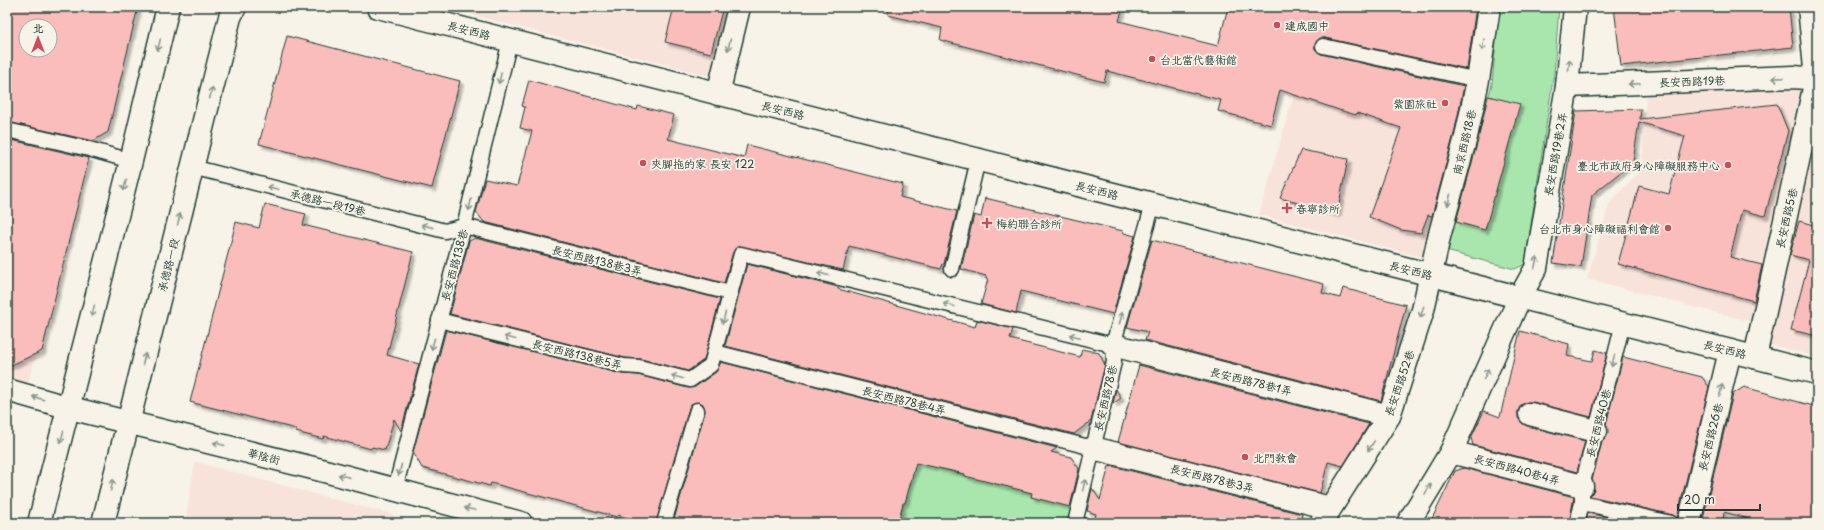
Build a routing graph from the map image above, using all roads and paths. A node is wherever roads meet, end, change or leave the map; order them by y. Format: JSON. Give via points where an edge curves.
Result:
{"nodes":[{"id":1,"x":168,"y":7,"type":"edge"},
{"id":2,"x":235,"y":7,"type":"edge"},
{"id":3,"x":378,"y":7,"type":"edge"},
{"id":4,"x":739,"y":7,"type":"edge"},
{"id":5,"x":1489,"y":7,"type":"edge"},
{"id":6,"x":1575,"y":7,"type":"edge"},
{"id":7,"x":1809,"y":7,"type":"edge"},
{"id":8,"x":429,"y":13,"type":"edge"},
{"id":9,"x":510,"y":41,"type":"junction"},
{"id":10,"x":1323,"y":46,"type":"dead end"},
{"id":11,"x":1817,"y":79,"type":"edge"},
{"id":12,"x":1478,"y":80,"type":"junction"},
{"id":13,"x":1567,"y":86,"type":"junction"},
{"id":14,"x":718,"y":94,"type":"junction"},
{"id":15,"x":7,"y":130,"type":"edge"},
{"id":16,"x":978,"y":160,"type":"junction"},
{"id":17,"x":131,"y":161,"type":"junction"},
{"id":18,"x":192,"y":167,"type":"junction"},
{"id":19,"x":1153,"y":204,"type":"junction"},
{"id":20,"x":464,"y":226,"type":"junction"},
{"id":21,"x":952,"y":269,"type":"dead end"},
{"id":22,"x":1430,"y":274,"type":"junction"},
{"id":23,"x":730,"y":293,"type":"junction"},
{"id":24,"x":1520,"y":297,"type":"junction"},
{"id":25,"x":439,"y":320,"type":"junction"},
{"id":26,"x":1622,"y":323,"type":"junction"},
{"id":27,"x":1113,"y":345,"type":"junction"},
{"id":28,"x":1730,"y":351,"type":"junction"},
{"id":29,"x":1755,"y":357,"type":"junction"},
{"id":30,"x":713,"y":358,"type":"junction"},
{"id":31,"x":1817,"y":373,"type":"edge"},
{"id":32,"x":7,"y":390,"type":"edge"},
{"id":33,"x":70,"y":408,"type":"junction"},
{"id":34,"x":697,"y":410,"type":"dead end"},
{"id":35,"x":1530,"y":414,"type":"dead end"},
{"id":36,"x":1389,"y":416,"type":"junction"},
{"id":37,"x":128,"y":421,"type":"junction"},
{"id":38,"x":1596,"y":431,"type":"junction"},
{"id":39,"x":1093,"y":448,"type":"junction"},
{"id":40,"x":1451,"y":452,"type":"junction"},
{"id":41,"x":395,"y":489,"type":"junction"},
{"id":42,"x":1582,"y":494,"type":"junction"},
{"id":43,"x":1326,"y":516,"type":"edge"},
{"id":44,"x":39,"y":523,"type":"edge"},
{"id":45,"x":103,"y":523,"type":"edge"},
{"id":46,"x":521,"y":523,"type":"edge"},
{"id":47,"x":664,"y":523,"type":"edge"},
{"id":48,"x":1075,"y":523,"type":"edge"},
{"id":49,"x":1408,"y":523,"type":"edge"},
{"id":50,"x":1577,"y":523,"type":"edge"},
{"id":51,"x":1671,"y":523,"type":"edge"},
{"id":52,"x":1689,"y":523,"type":"edge"}],
"edges":[{"from":1,"to":17,"type":"street","one_way":true},
{"from":18,"to":2,"type":"street","name":"承德路一段","one_way":true,"via":[[230,17]]},
{"from":3,"to":8,"type":"street","name":"長安西路"},
{"from":4,"to":14,"type":"street","one_way":true},
{"from":5,"to":12,"type":"street","name":"南京西路18巷","one_way":true},
{"from":13,"to":6,"type":"street","name":"長安西路19巷2弄","one_way":true},
{"from":7,"to":11,"type":"street","name":"長安西路5巷"},
{"from":8,"to":9,"type":"street","name":"長安西路"},
{"from":9,"to":14,"type":"street","name":"長安西路"},
{"from":9,"to":20,"type":"lane","name":"長安西路138巷","one_way":true},
{"from":10,"to":12,"type":"lane"},
{"from":11,"to":13,"type":"street","name":"長安西路19巷","one_way":true,"via":[[1794,77]]},
{"from":11,"to":29,"type":"street","name":"長安西路5巷"},
{"from":12,"to":22,"type":"street","name":"南京西路18巷","one_way":true,"via":[[1466,137]]},
{"from":24,"to":13,"type":"street","name":"長安西路19巷2弄","one_way":true,"via":[[1536,268]]},
{"from":14,"to":16,"type":"street","name":"長安西路"},
{"from":15,"to":17,"type":"lane"},
{"from":16,"to":19,"type":"street","name":"長安西路"},
{"from":16,"to":21,"type":"lane"},
{"from":17,"to":33,"type":"street","one_way":true,"via":[[78,367]]},
{"from":20,"to":18,"type":"lane","name":"承德路一段19巷","one_way":true,"via":[[445,231]]},
{"from":37,"to":18,"type":"street","name":"承德路一段","one_way":true},
{"from":19,"to":22,"type":"street","name":"長安西路"},
{"from":27,"to":19,"type":"lane","name":"長安西路78巷","one_way":true},
{"from":20,"to":23,"type":"lane","name":"長安西路138巷3弄"},
{"from":20,"to":25,"type":"lane","name":"長安西路138巷"},
{"from":22,"to":24,"type":"street","name":"長安西路"},
{"from":22,"to":36,"type":"street","name":"長安西路52巷","one_way":true,"via":[[1423,310]]},
{"from":27,"to":23,"type":"lane","one_way":true,"via":[[742,254]]},
{"from":23,"to":30,"type":"lane","one_way":true},
{"from":24,"to":26,"type":"street","name":"長安西路"},
{"from":40,"to":24,"type":"street","name":"長安西路19巷2弄","one_way":true},
{"from":30,"to":25,"type":"lane","name":"長安西路138巷5弄","one_way":true,"via":[[690,380]]},
{"from":25,"to":41,"type":"lane","name":"長安西路138巷","one_way":true},
{"from":26,"to":28,"type":"street","name":"長安西路"},
{"from":26,"to":38,"type":"lane","name":"長安西路40巷","one_way":true},
{"from":27,"to":36,"type":"street","name":"長安西路78巷1弄"},
{"from":27,"to":39,"type":"lane","name":"長安西路78巷","via":[[1114,362]]},
{"from":28,"to":29,"type":"street","name":"長安西路"},
{"from":52,"to":28,"type":"street","name":"長安西路26巷","one_way":true},
{"from":29,"to":31,"type":"street","name":"長安西路"},
{"from":30,"to":39,"type":"lane","name":"長安西路78巷4弄"},
{"from":33,"to":32,"type":"street","name":"華陰街","one_way":true},
{"from":33,"to":37,"type":"street","name":"華陰街"},
{"from":33,"to":44,"type":"street","one_way":true},
{"from":34,"to":47,"type":"lane"},
{"from":35,"to":38,"type":"street"},
{"from":36,"to":43,"type":"street","name":"長安西路52巷","one_way":true},
{"from":41,"to":37,"type":"street","name":"華陰街","one_way":true},
{"from":45,"to":37,"type":"street","name":"承德路一段","one_way":true},
{"from":38,"to":42,"type":"lane","name":"長安西路40巷"},
{"from":39,"to":43,"type":"street","name":"長安西路78巷3弄"},
{"from":48,"to":39,"type":"lane","name":"長安西路78巷","one_way":true},
{"from":40,"to":42,"type":"street","name":"長安西路40巷4弄"},
{"from":49,"to":40,"type":"street","name":"長安西路19巷2弄","one_way":true},
{"from":46,"to":41,"type":"street","name":"華陰街","one_way":true},
{"from":42,"to":50,"type":"lane","name":"長安西路40巷"},
{"from":42,"to":51,"type":"lane"}]}
